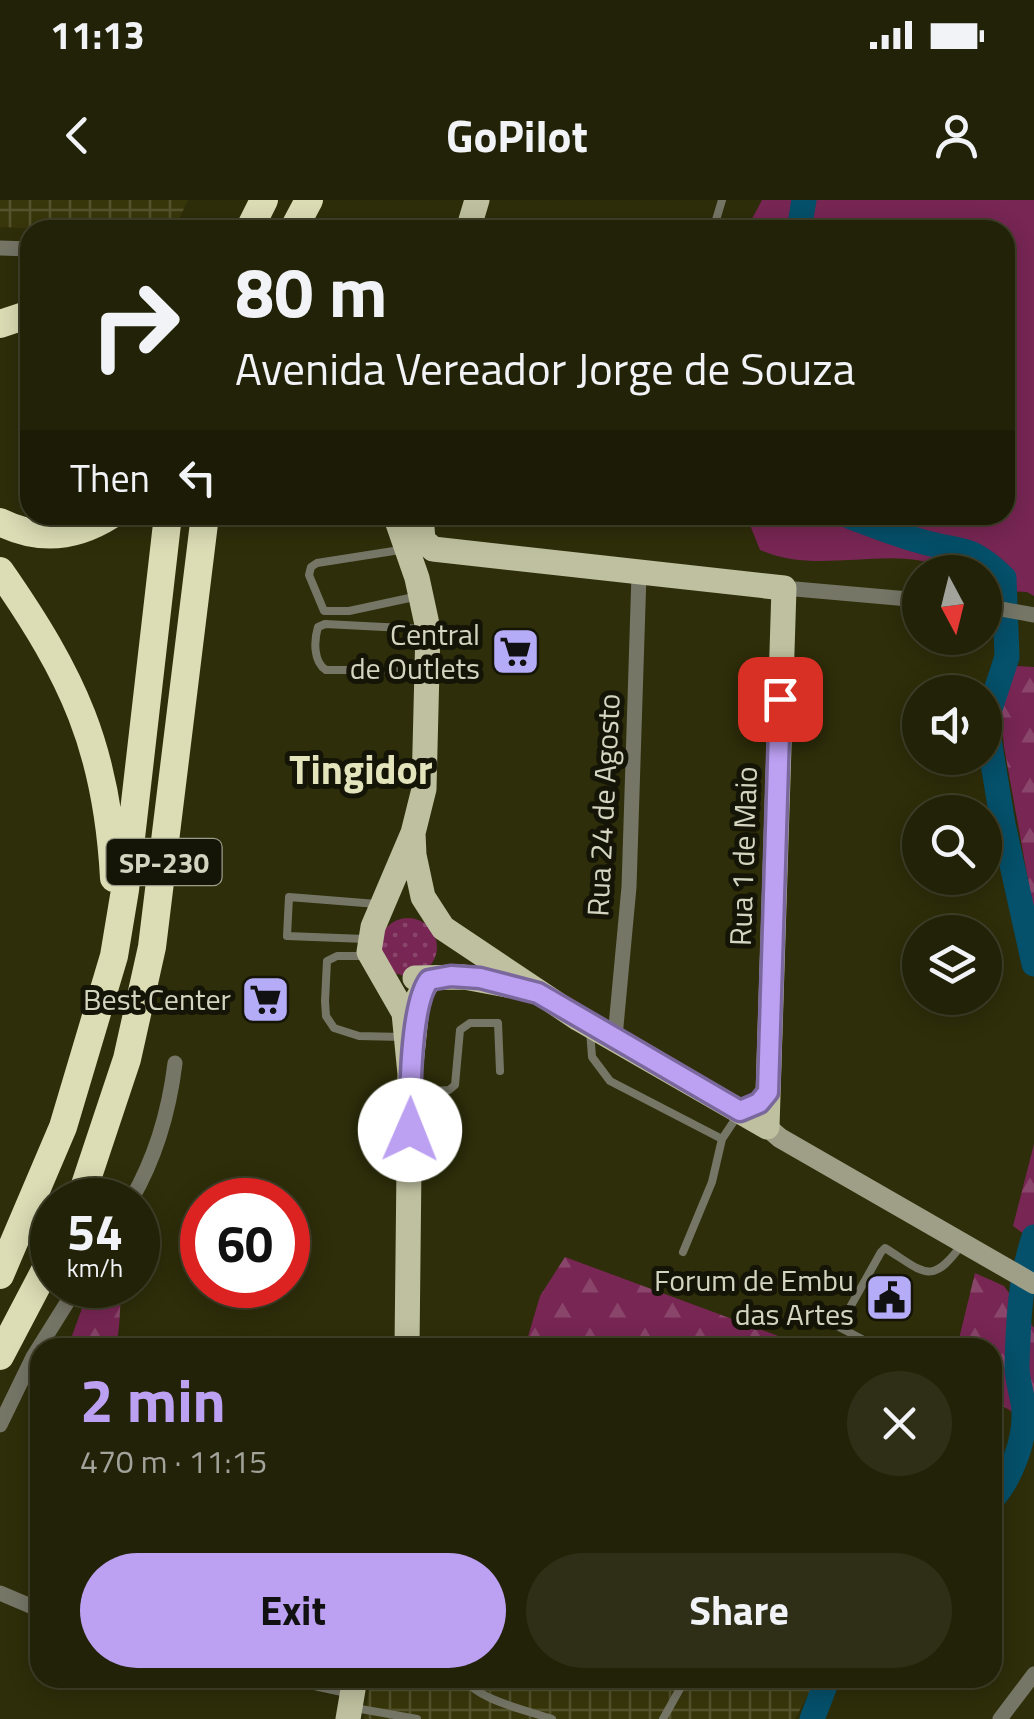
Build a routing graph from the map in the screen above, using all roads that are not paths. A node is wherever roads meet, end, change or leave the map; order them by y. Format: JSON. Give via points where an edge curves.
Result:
{"nodes":[{"id":1,"x":0,"y":522,"type":"edge"},
{"id":2,"x":94,"y":525,"type":"edge"},
{"id":3,"x":167,"y":525,"type":"edge"},
{"id":4,"x":204,"y":525,"type":"edge"},
{"id":5,"x":398,"y":525,"type":"edge"},
{"id":6,"x":422,"y":525,"type":"edge"},
{"id":7,"x":432,"y":548,"type":"junction"},
{"id":8,"x":405,"y":549,"type":"junction"},
{"id":9,"x":0,"y":571,"type":"edge"},
{"id":10,"x":639,"y":574,"type":"junction"},
{"id":11,"x":418,"y":587,"type":"junction"},
{"id":12,"x":784,"y":588,"type":"junction"},
{"id":13,"x":902,"y":598,"type":"edge"},
{"id":14,"x":1002,"y":608,"type":"edge"},
{"id":15,"x":1034,"y":614,"type":"edge"},
{"id":16,"x":428,"y":629,"type":"junction"},
{"id":17,"x":426,"y":674,"type":"junction"},
{"id":18,"x":413,"y":833,"type":"junction"},
{"id":19,"x":382,"y":904,"type":"junction"},
{"id":20,"x":114,"y":956,"type":"junction"},
{"id":21,"x":374,"y":956,"type":"junction"},
{"id":22,"x":429,"y":980,"type":"junction"},
{"id":23,"x":538,"y":993,"type":"junction"},
{"id":24,"x":590,"y":1025,"type":"junction"},
{"id":25,"x":406,"y":1037,"type":"junction"},
{"id":26,"x":615,"y":1038,"type":"junction"},
{"id":27,"x":176,"y":1063,"type":"dead end"},
{"id":28,"x":500,"y":1071,"type":"dead end"},
{"id":29,"x":410,"y":1083,"type":"junction"},
{"id":30,"x":768,"y":1092,"type":"junction"},
{"id":31,"x":740,"y":1111,"type":"junction"},
{"id":32,"x":767,"y":1126,"type":"junction"},
{"id":33,"x":722,"y":1138,"type":"junction"},
{"id":34,"x":87,"y":1178,"type":"edge"},
{"id":35,"x":144,"y":1178,"type":"edge"},
{"id":36,"x":963,"y":1244,"type":"junction"},
{"id":37,"x":684,"y":1252,"type":"dead end"},
{"id":38,"x":0,"y":1274,"type":"edge"},
{"id":39,"x":1034,"y":1284,"type":"edge"},
{"id":40,"x":30,"y":1299,"type":"edge"},
{"id":41,"x":63,"y":1308,"type":"edge"},
{"id":42,"x":44,"y":1338,"type":"edge"},
{"id":43,"x":407,"y":1338,"type":"edge"},
{"id":44,"x":860,"y":1338,"type":"edge"},
{"id":45,"x":0,"y":1356,"type":"edge"},
{"id":46,"x":30,"y":1362,"type":"edge"},
{"id":47,"x":0,"y":1424,"type":"edge"},
{"id":48,"x":0,"y":1594,"type":"edge"},
{"id":49,"x":30,"y":1606,"type":"edge"},
{"id":50,"x":1034,"y":1674,"type":"edge"},
{"id":51,"x":321,"y":1688,"type":"edge"},
{"id":52,"x":471,"y":1688,"type":"edge"},
{"id":53,"x":680,"y":1688,"type":"edge"},
{"id":54,"x":351,"y":1699,"type":"edge"},
{"id":55,"x":418,"y":1719,"type":"edge"},
{"id":56,"x":552,"y":1719,"type":"edge"},
{"id":57,"x":662,"y":1719,"type":"edge"},
{"id":58,"x":1000,"y":1719,"type":"edge"}],
"edges":[{"from":1,"to":2,"type":"highway","via":[[51,536]]},
{"from":3,"to":20,"type":"highway","number":"SP-230"},
{"from":4,"to":34,"type":"highway","number":"SP-230","via":[[152,947],[127,1059]]},
{"from":5,"to":8,"type":"main road"},
{"from":6,"to":7,"type":"main road"},
{"from":7,"to":10,"type":"main road"},
{"from":7,"to":11,"type":"main road","via":[[422,560]]},
{"from":8,"to":11,"type":"main road"},
{"from":8,"to":11,"type":"lane","via":[[317,564],[309,575],[324,612],[349,611]]},
{"from":9,"to":20,"type":"highway","via":[[54,651],[89,730],[112,852]]},
{"from":10,"to":12,"type":"main road"},
{"from":10,"to":26,"type":"street","name":"Rua 24 de Agosto","via":[[629,884]]},
{"from":11,"to":16,"type":"main road"},
{"from":12,"to":13,"type":"street"},
{"from":12,"to":30,"type":"main road","name":"Rua 1 de Maio"},
{"from":14,"to":15,"type":"street"},
{"from":16,"to":17,"type":"main road"},
{"from":16,"to":17,"type":"lane","via":[[325,624],[315,636],[318,662],[326,670]]},
{"from":17,"to":18,"type":"main road","via":[[424,789]]},
{"from":18,"to":19,"type":"main road"},
{"from":18,"to":23,"type":"main road","via":[[423,897],[443,928]]},
{"from":19,"to":21,"type":"main road"},
{"from":19,"to":21,"type":"lane","via":[[288,897],[287,936]]},
{"from":20,"to":38,"type":"highway","number":"SP-230","via":[[63,1127]]},
{"from":21,"to":22,"type":"main road","via":[[398,978]]},
{"from":21,"to":25,"type":"main road","via":[[401,1006]]},
{"from":21,"to":25,"type":"lane","via":[[327,961],[326,1016],[334,1028],[358,1036]]},
{"from":22,"to":23,"type":"main road","via":[[480,978]]},
{"from":22,"to":29,"type":"main road","via":[[418,998]]},
{"from":23,"to":24,"type":"main road"},
{"from":24,"to":26,"type":"main road"},
{"from":24,"to":33,"type":"lane","via":[[592,1057],[610,1080]]},
{"from":25,"to":29,"type":"main road"},
{"from":26,"to":31,"type":"main road"},
{"from":27,"to":35,"type":"street"},
{"from":28,"to":29,"type":"lane","via":[[498,1023],[470,1023],[460,1030],[455,1085],[449,1090]]},
{"from":29,"to":43,"type":"main road"},
{"from":30,"to":31,"type":"main road"},
{"from":30,"to":32,"type":"main road","name":"Rua 1 de Maio"},
{"from":31,"to":32,"type":"main road"},
{"from":31,"to":33,"type":"lane"},
{"from":32,"to":36,"type":"main road"},
{"from":33,"to":37,"type":"lane"},
{"from":36,"to":39,"type":"main road"},
{"from":36,"to":44,"type":"lane","via":[[936,1272],[924,1272],[885,1248],[839,1327]]},
{"from":40,"to":45,"type":"highway"},
{"from":41,"to":42,"type":"street"},
{"from":46,"to":47,"type":"street"},
{"from":48,"to":49,"type":"street"},
{"from":50,"to":58,"type":"street"},
{"from":51,"to":54,"type":"street"},
{"from":52,"to":56,"type":"lane"},
{"from":53,"to":57,"type":"lane"},
{"from":54,"to":55,"type":"lane"}]}
